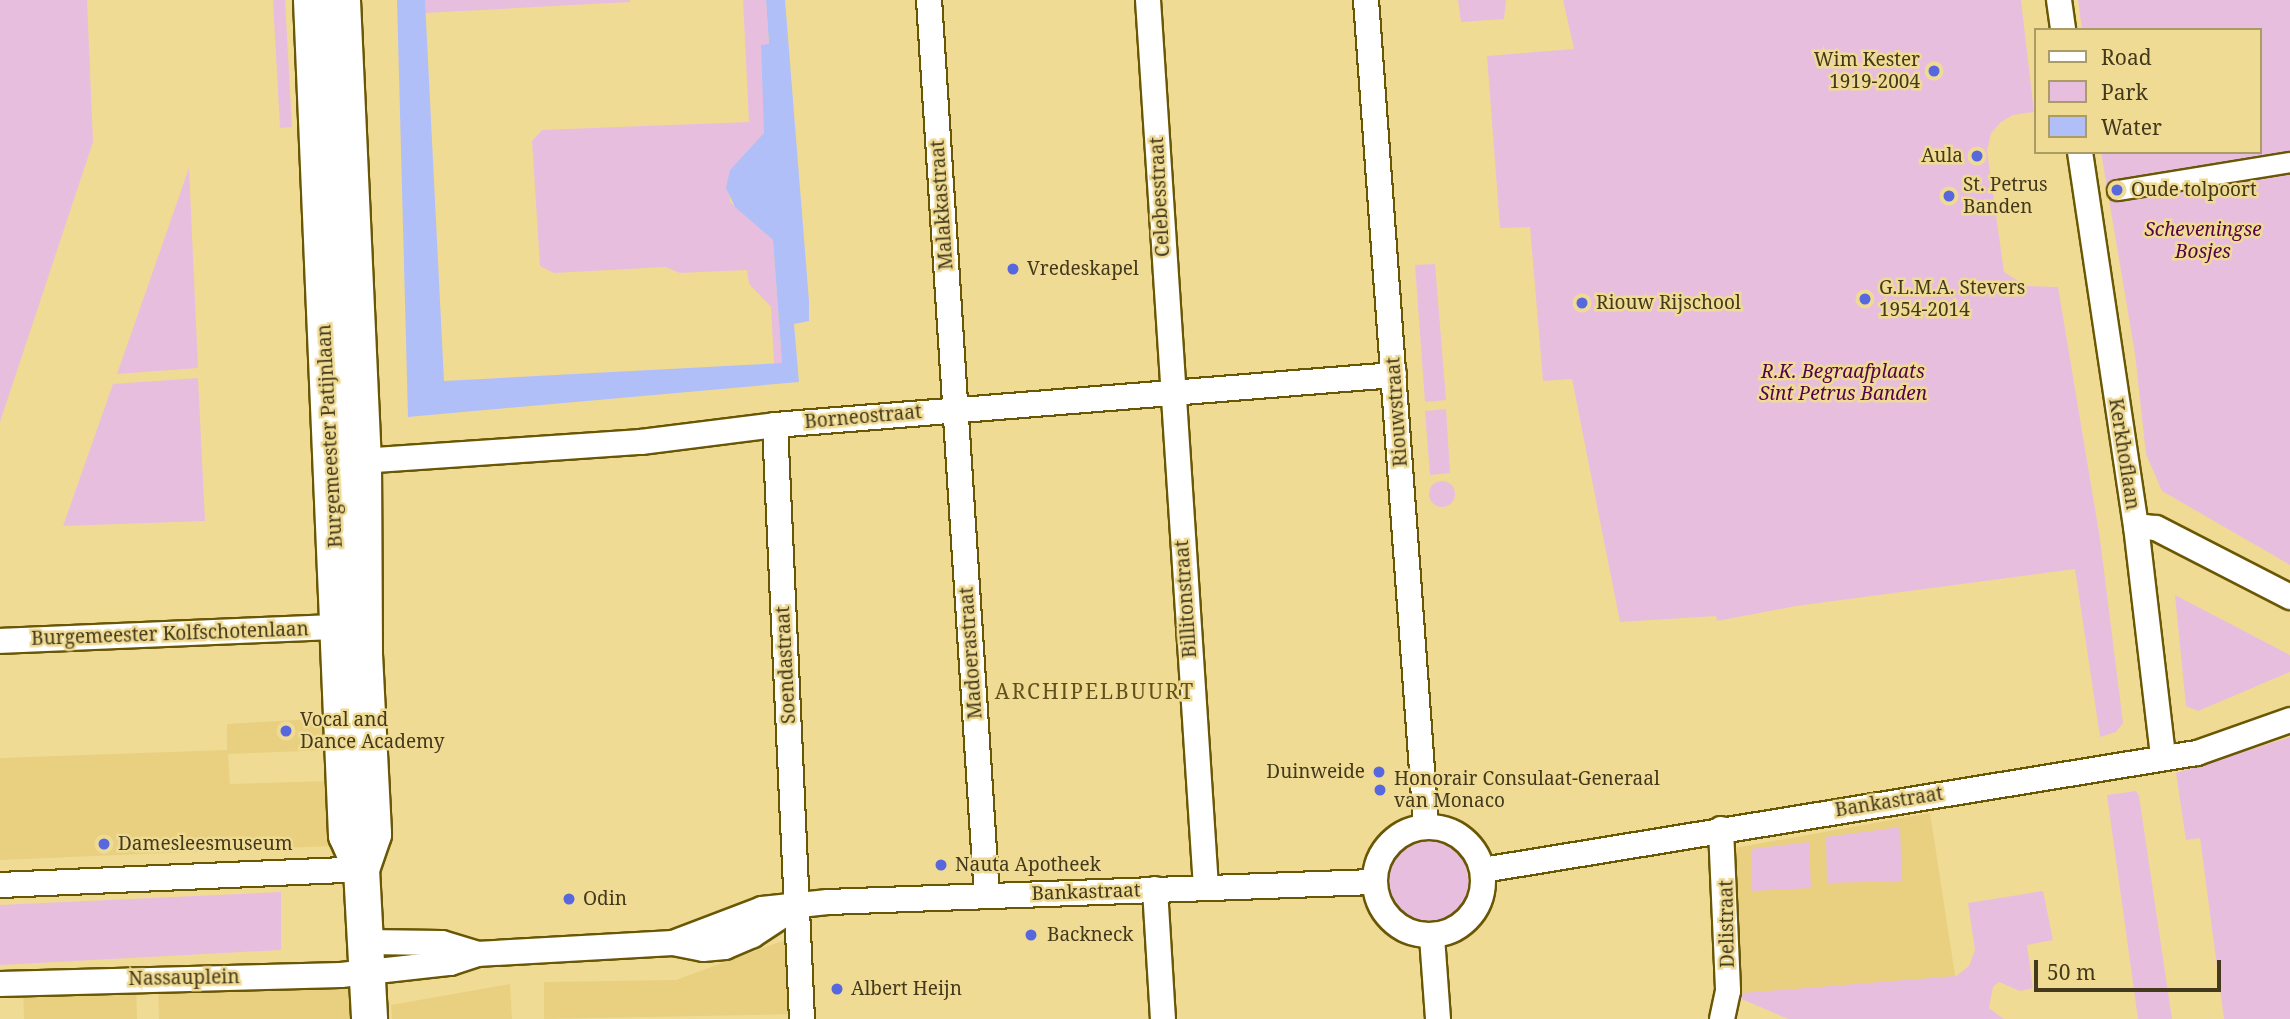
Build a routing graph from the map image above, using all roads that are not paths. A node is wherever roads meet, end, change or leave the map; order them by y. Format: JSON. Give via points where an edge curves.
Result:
{"nodes":[{"id":1,"x":311,"y":0,"type":"edge"},
{"id":2,"x":342,"y":0,"type":"edge"},
{"id":3,"x":929,"y":0,"type":"edge"},
{"id":4,"x":1148,"y":0,"type":"edge"},
{"id":5,"x":1366,"y":0,"type":"edge"},
{"id":6,"x":2059,"y":0,"type":"edge"},
{"id":7,"x":2063,"y":28,"type":"edge"},
{"id":8,"x":2080,"y":154,"type":"edge"},
{"id":9,"x":2290,"y":162,"type":"edge"},
{"id":10,"x":2117,"y":190,"type":"dead end"},
{"id":11,"x":1394,"y":375,"type":"junction"},
{"id":12,"x":1172,"y":394,"type":"junction"},
{"id":13,"x":955,"y":410,"type":"junction"},
{"id":14,"x":775,"y":425,"type":"junction"},
{"id":15,"x":347,"y":462,"type":"junction"},
{"id":16,"x":2136,"y":526,"type":"junction"},
{"id":17,"x":2290,"y":597,"type":"edge"},
{"id":18,"x":340,"y":626,"type":"junction"},
{"id":19,"x":0,"y":641,"type":"edge"},
{"id":20,"x":2290,"y":720,"type":"edge"},
{"id":21,"x":2163,"y":756,"type":"junction"},
{"id":22,"x":1426,"y":825,"type":"junction"},
{"id":23,"x":1721,"y":829,"type":"junction"},
{"id":24,"x":361,"y":869,"type":"junction"},
{"id":25,"x":1483,"y":870,"type":"junction"},
{"id":26,"x":1374,"y":882,"type":"junction"},
{"id":27,"x":0,"y":885,"type":"edge"},
{"id":28,"x":1206,"y":887,"type":"junction"},
{"id":29,"x":1155,"y":889,"type":"junction"},
{"id":30,"x":987,"y":895,"type":"junction"},
{"id":31,"x":797,"y":906,"type":"junction"},
{"id":32,"x":1432,"y":937,"type":"junction"},
{"id":33,"x":366,"y":957,"type":"junction"},
{"id":34,"x":0,"y":984,"type":"edge"},
{"id":35,"x":369,"y":1019,"type":"edge"},
{"id":36,"x":802,"y":1019,"type":"edge"},
{"id":37,"x":1163,"y":1019,"type":"edge"},
{"id":38,"x":1438,"y":1019,"type":"edge"},
{"id":39,"x":1723,"y":1019,"type":"edge"}],
"edges":[{"from":1,"to":15,"type":"main road","name":"Burgemeester Patijnlaan"},
{"from":2,"to":15,"type":"main road","name":"Burgemeester Patijnlaan"},
{"from":3,"to":13,"type":"street","name":"Malakkastraat"},
{"from":4,"to":12,"type":"street","name":"Celebesstraat"},
{"from":5,"to":11,"type":"street","name":"Riouwstraat"},
{"from":6,"to":7,"type":"street"},
{"from":8,"to":16,"type":"street","name":"Kerkhoflaan"},
{"from":9,"to":10,"type":"street"},
{"from":11,"to":12,"type":"street","name":"Borneostraat"},
{"from":11,"to":22,"type":"street","name":"Riouwstraat"},
{"from":12,"to":13,"type":"street","name":"Borneostraat"},
{"from":12,"to":28,"type":"street","name":"Billitonstraat"},
{"from":13,"to":14,"type":"street","name":"Borneostraat"},
{"from":13,"to":30,"type":"street","name":"Madoerastraat"},
{"from":14,"to":15,"type":"street","name":"Borneostraat","via":[[641,442]]},
{"from":14,"to":31,"type":"street","name":"Soendastraat"},
{"from":15,"to":18,"type":"main road","name":"Burgemeester Patijnlaan"},
{"from":15,"to":24,"type":"main road","name":"Burgemeester Patijnlaan","via":[[364,654],[373,834]]},
{"from":16,"to":17,"type":"street","via":[[2156,528]]},
{"from":16,"to":21,"type":"street","name":"Kerkhoflaan"},
{"from":18,"to":19,"type":"street","name":"Burgemeester Kolfschotenlaan"},
{"from":18,"to":24,"type":"main road","name":"Burgemeester Patijnlaan","via":[[346,835]]},
{"from":20,"to":21,"type":"street","name":"Bankastraat","via":[[2228,745]]},
{"from":21,"to":23,"type":"street","name":"Bankastraat"},
{"from":22,"to":25,"type":"street","via":[[1448,829],[1465,840]]},
{"from":22,"to":26,"type":"street","via":[[1408,829],[1390,842],[1378,860]]},
{"from":23,"to":25,"type":"street","name":"Bankastraat"},
{"from":23,"to":39,"type":"street","name":"Delistraat","via":[[1728,991]]},
{"from":24,"to":27,"type":"street"},
{"from":24,"to":33,"type":"main road","name":"Burgemeester Patijnlaan"},
{"from":25,"to":32,"type":"street","via":[[1483,894],[1473,915],[1455,931]]},
{"from":26,"to":28,"type":"street","name":"Bankastraat"},
{"from":26,"to":32,"type":"street","via":[[1379,903],[1392,921],[1410,933]]},
{"from":28,"to":29,"type":"street","name":"Bankastraat"},
{"from":29,"to":30,"type":"street","name":"Bankastraat"},
{"from":29,"to":37,"type":"street"},
{"from":30,"to":31,"type":"street","name":"Bankastraat"},
{"from":31,"to":33,"type":"street","name":"Bankastraat","via":[[762,909],[673,943],[477,954],[450,963]]},
{"from":31,"to":36,"type":"street","name":"Soendastraat"},
{"from":32,"to":38,"type":"street"},
{"from":33,"to":34,"type":"street","name":"Nassauplein"},
{"from":33,"to":35,"type":"main road","name":"Burgemeester Patijnlaan"}]}
